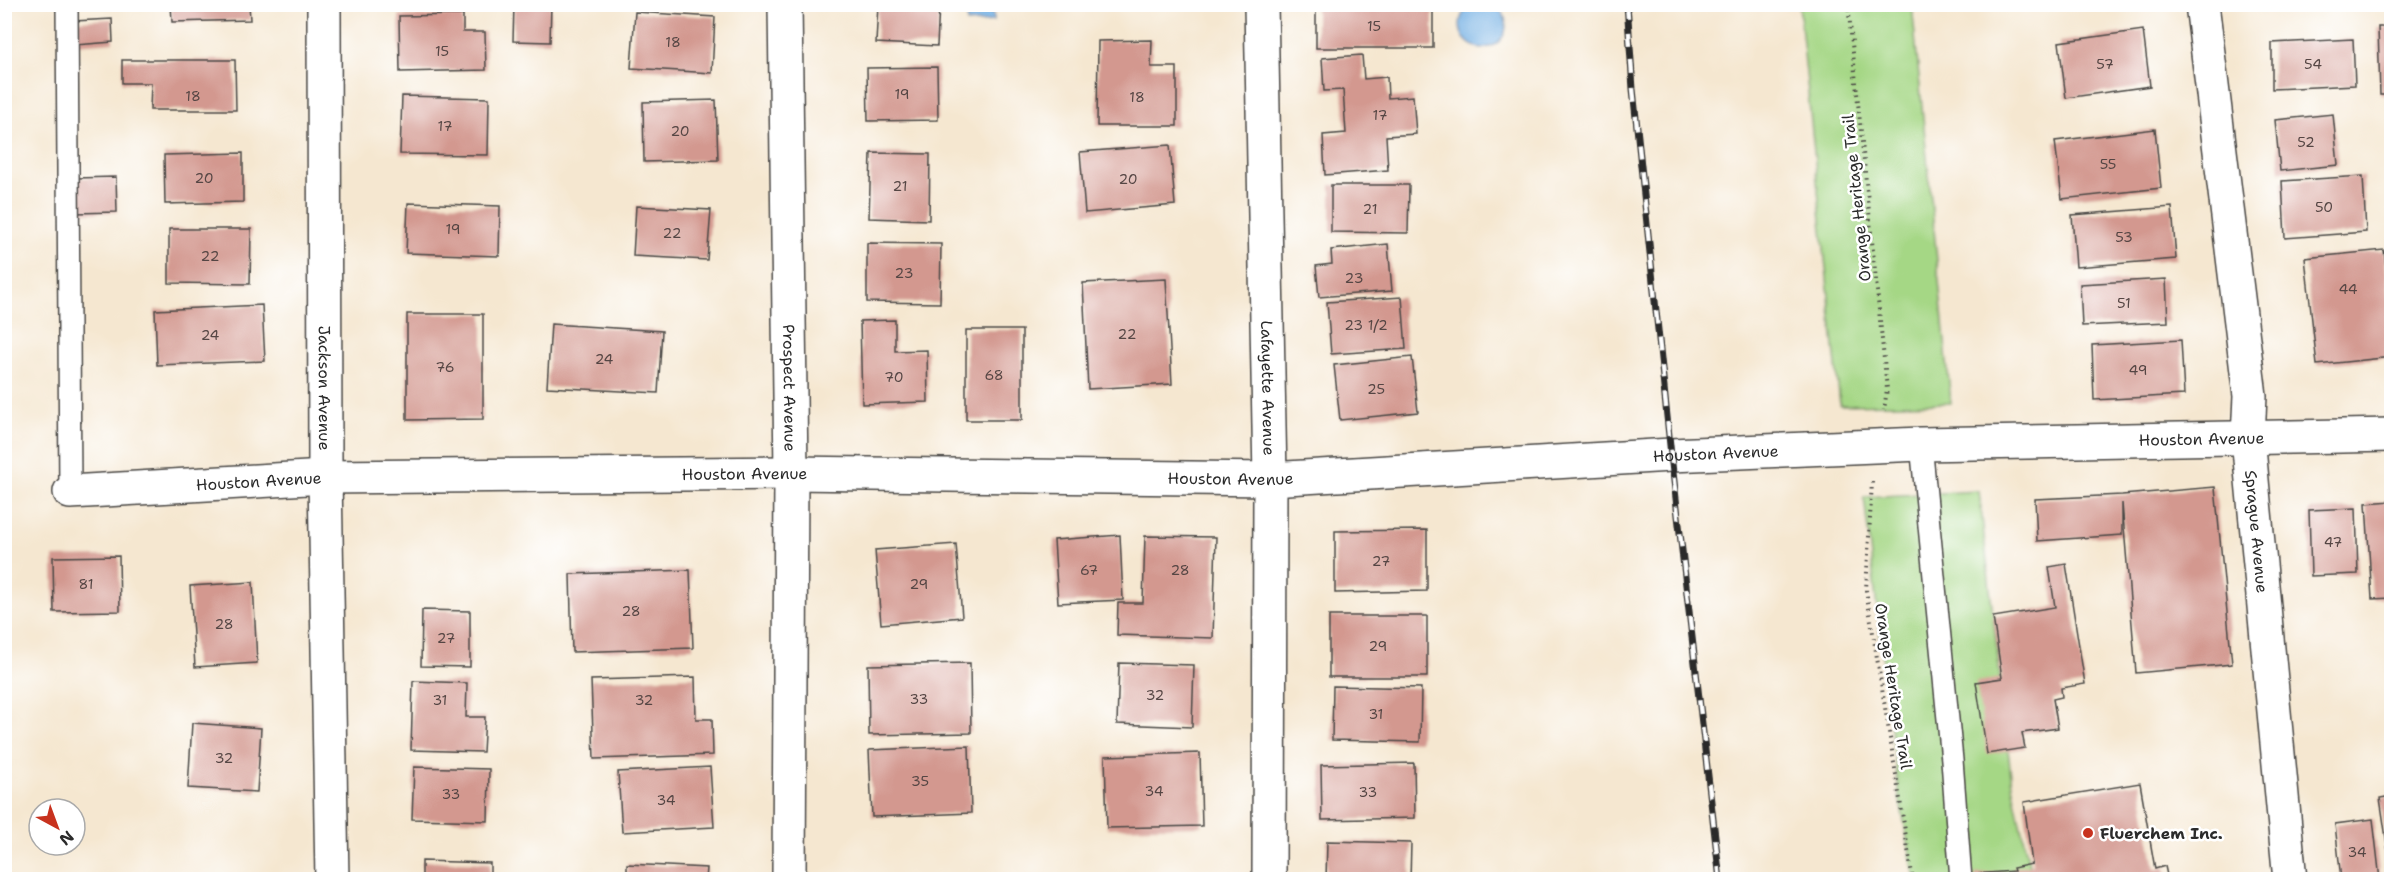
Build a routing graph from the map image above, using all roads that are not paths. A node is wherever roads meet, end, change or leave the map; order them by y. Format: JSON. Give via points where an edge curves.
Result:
{"nodes":[{"id":1,"x":67,"y":4,"type":"edge"},
{"id":2,"x":324,"y":4,"type":"edge"},
{"id":3,"x":785,"y":4,"type":"edge"},
{"id":4,"x":1261,"y":4,"type":"edge"},
{"id":5,"x":2202,"y":4,"type":"edge"},
{"id":6,"x":2391,"y":435,"type":"edge"},
{"id":7,"x":2248,"y":438,"type":"junction"},
{"id":8,"x":1921,"y":444,"type":"junction"},
{"id":9,"x":791,"y":473,"type":"junction"},
{"id":10,"x":325,"y":477,"type":"junction"},
{"id":11,"x":1270,"y":479,"type":"junction"},
{"id":12,"x":70,"y":492,"type":"joint"},
{"id":13,"x":332,"y":879,"type":"edge"},
{"id":14,"x":789,"y":879,"type":"edge"},
{"id":15,"x":1269,"y":879,"type":"edge"},
{"id":16,"x":1961,"y":879,"type":"edge"},
{"id":17,"x":2290,"y":879,"type":"edge"}],
"edges":[{"from":1,"to":12,"type":"lane"},
{"from":2,"to":10,"type":"street","name":"Jackson Avenue"},
{"from":3,"to":9,"type":"street","name":"Prospect Avenue"},
{"from":4,"to":11,"type":"street","name":"Lafayette Avenue"},
{"from":5,"to":7,"type":"street","name":"Sprague Avenue","via":[[2250,396]]},
{"from":6,"to":7,"type":"street","name":"Houston Avenue"},
{"from":7,"to":8,"type":"street","name":"Houston Avenue"},
{"from":7,"to":17,"type":"street","name":"Sprague Avenue"},
{"from":8,"to":11,"type":"street","name":"Houston Avenue"},
{"from":8,"to":16,"type":"lane"},
{"from":9,"to":10,"type":"street","name":"Houston Avenue"},
{"from":9,"to":11,"type":"street","name":"Houston Avenue"},
{"from":9,"to":14,"type":"street","name":"Prospect Avenue"},
{"from":10,"to":12,"type":"street","name":"Houston Avenue"},
{"from":10,"to":13,"type":"street","name":"Jackson Avenue"},
{"from":11,"to":15,"type":"street","name":"Lafayette Avenue"}]}
